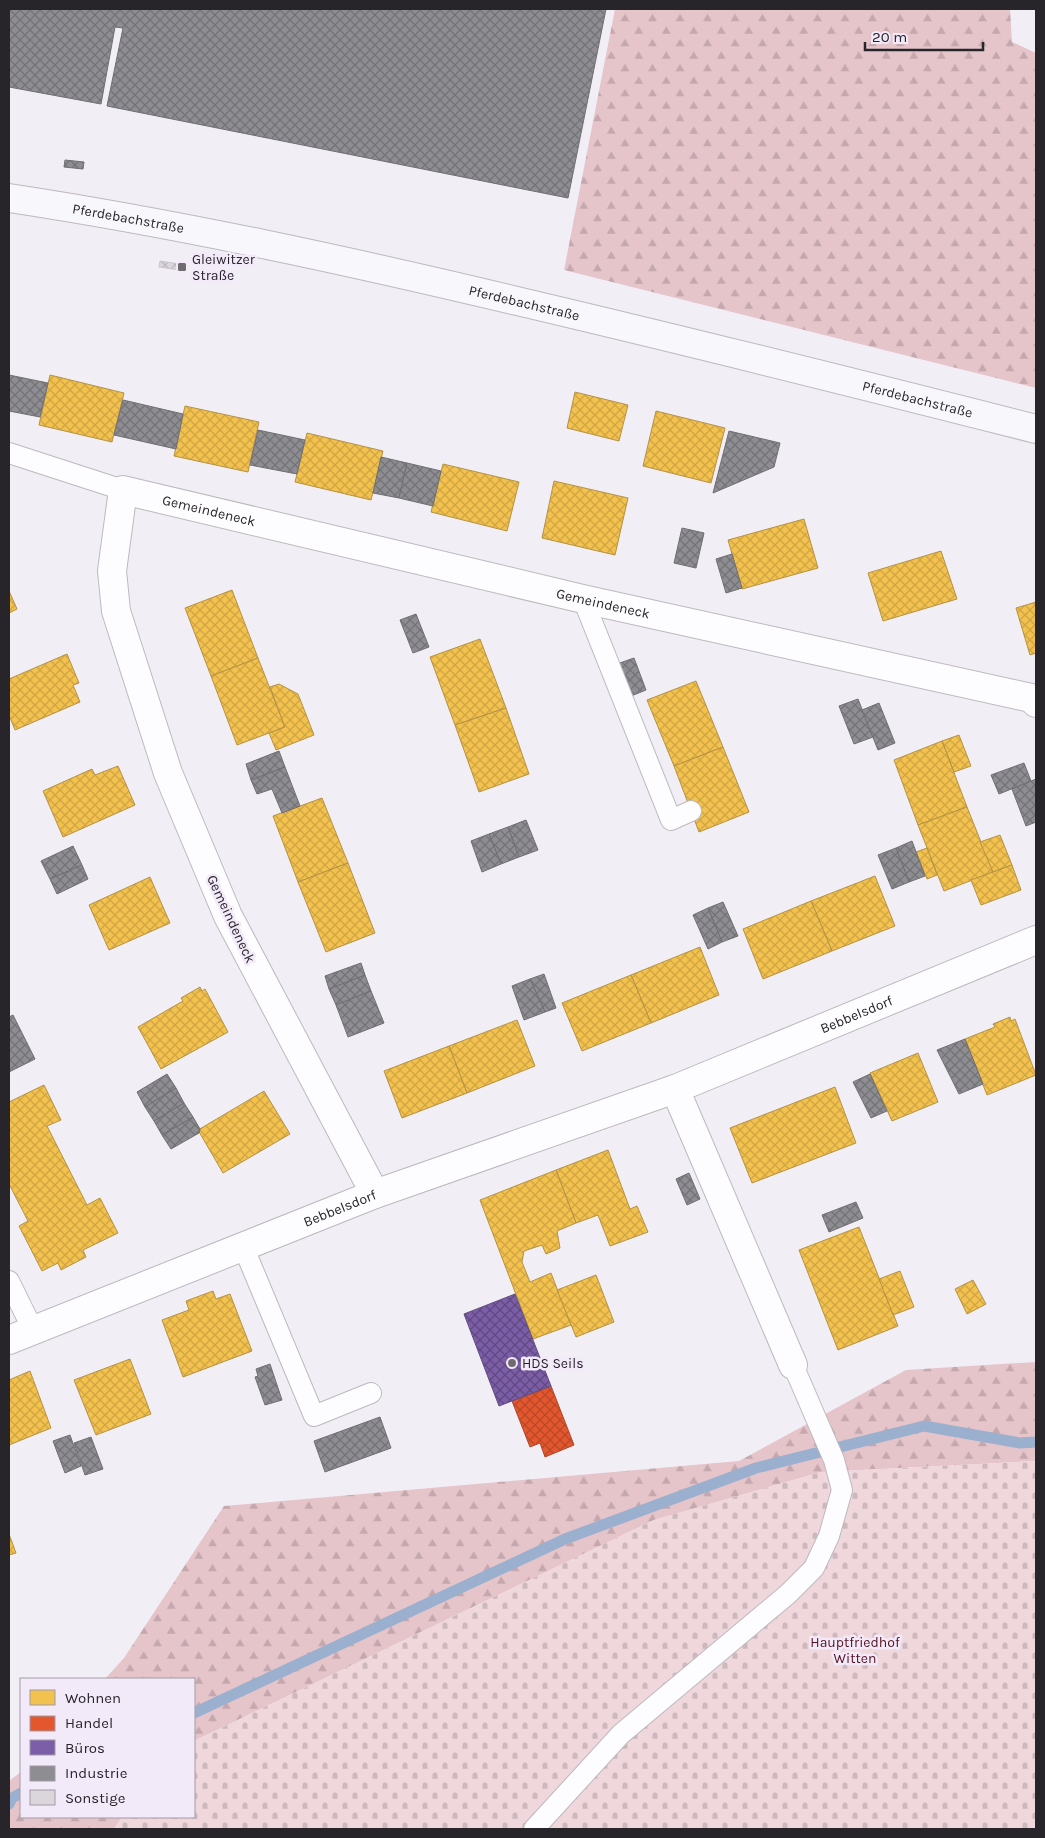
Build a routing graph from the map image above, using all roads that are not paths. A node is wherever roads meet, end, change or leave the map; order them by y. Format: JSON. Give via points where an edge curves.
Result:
{"nodes":[{"id":1,"x":9,"y":198,"type":"edge"},
{"id":2,"x":1036,"y":429,"type":"edge"},
{"id":3,"x":9,"y":453,"type":"edge"},
{"id":4,"x":123,"y":490,"type":"junction"},
{"id":5,"x":583,"y":599,"type":"junction"},
{"id":6,"x":1036,"y":703,"type":"edge"},
{"id":7,"x":692,"y":812,"type":"dead end"},
{"id":8,"x":1036,"y":940,"type":"edge"},
{"id":9,"x":675,"y":1089,"type":"junction"},
{"id":10,"x":375,"y":1194,"type":"junction"},
{"id":11,"x":243,"y":1246,"type":"junction"},
{"id":12,"x":9,"y":1281,"type":"edge"},
{"id":13,"x":21,"y":1335,"type":"edge"},
{"id":14,"x":793,"y":1365,"type":"joint"},
{"id":15,"x":371,"y":1392,"type":"dead end"},
{"id":16,"x":534,"y":1829,"type":"edge"}],
"edges":[{"from":1,"to":2,"type":"main road","name":"Pferdebachstraße","via":[[125,216],[358,263]]},
{"from":3,"to":4,"type":"lane"},
{"from":4,"to":5,"type":"street","name":"Gemeindeneck"},
{"from":4,"to":10,"type":"street","name":"Gemeindeneck","via":[[112,571],[116,611],[168,773],[228,916]]},
{"from":5,"to":6,"type":"street","name":"Gemeindeneck","via":[[1031,698]]},
{"from":5,"to":7,"type":"lane","via":[[671,820]]},
{"from":8,"to":9,"type":"street","name":"Bebbelsdorf"},
{"from":9,"to":10,"type":"street","name":"Bebbelsdorf"},
{"from":9,"to":14,"type":"street"},
{"from":10,"to":11,"type":"street","name":"Bebbelsdorf"},
{"from":11,"to":13,"type":"street","name":"Bebbelsdorf"},
{"from":11,"to":15,"type":"lane","via":[[314,1416]]},
{"from":12,"to":13,"type":"lane"},
{"from":14,"to":16,"type":"lane","via":[[834,1460],[842,1490],[829,1536],[814,1568],[788,1594],[621,1734]]}]}
